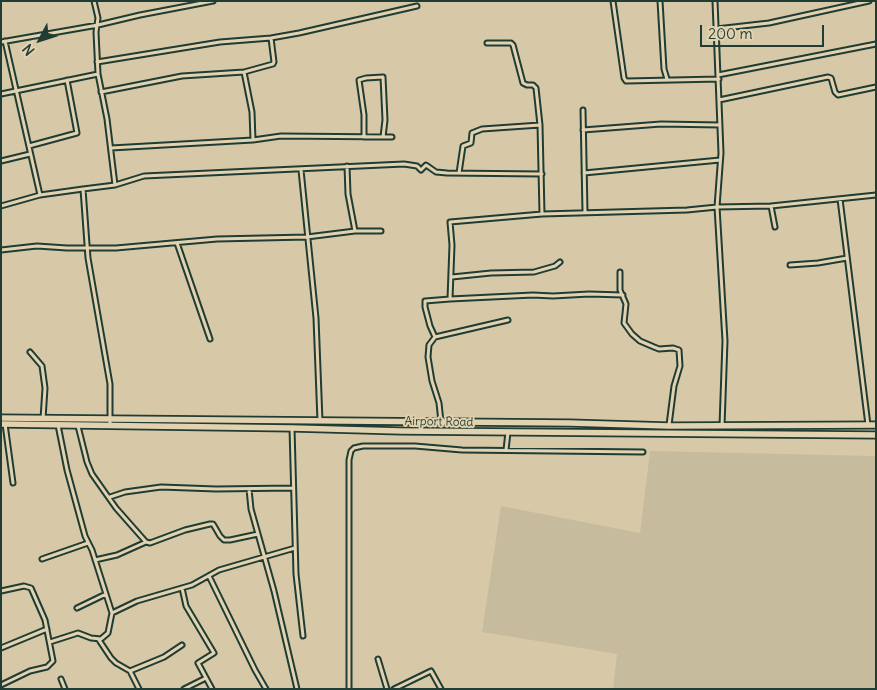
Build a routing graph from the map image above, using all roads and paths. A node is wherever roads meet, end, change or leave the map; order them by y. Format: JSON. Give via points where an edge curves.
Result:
{"nodes":[{"id":1,"x":94,"y":1,"type":"edge"},
{"id":2,"x":213,"y":1,"type":"edge"},
{"id":3,"x":613,"y":1,"type":"edge"},
{"id":4,"x":660,"y":1,"type":"edge"},
{"id":5,"x":715,"y":1,"type":"edge"},
{"id":6,"x":869,"y":1,"type":"edge"},
{"id":7,"x":417,"y":6,"type":"dead end"},
{"id":8,"x":98,"y":25,"type":"junction"},
{"id":9,"x":716,"y":29,"type":"junction"},
{"id":10,"x":271,"y":38,"type":"junction"},
{"id":11,"x":3,"y":41,"type":"edge"},
{"id":12,"x":487,"y":43,"type":"dead end"},
{"id":13,"x":876,"y":44,"type":"edge"},
{"id":14,"x":97,"y":62,"type":"junction"},
{"id":15,"x":244,"y":72,"type":"junction"},
{"id":16,"x":98,"y":74,"type":"junction"},
{"id":17,"x":718,"y":77,"type":"junction"},
{"id":18,"x":667,"y":79,"type":"junction"},
{"id":19,"x":67,"y":80,"type":"junction"},
{"id":20,"x":876,"y":87,"type":"edge"},
{"id":21,"x":15,"y":90,"type":"junction"},
{"id":22,"x":101,"y":92,"type":"junction"},
{"id":23,"x":1,"y":94,"type":"edge"},
{"id":24,"x":719,"y":100,"type":"junction"},
{"id":25,"x":583,"y":110,"type":"dead end"},
{"id":26,"x":540,"y":125,"type":"junction"},
{"id":27,"x":720,"y":125,"type":"junction"},
{"id":28,"x":583,"y":130,"type":"junction"},
{"id":29,"x":392,"y":136,"type":"dead end"},
{"id":30,"x":364,"y":137,"type":"junction"},
{"id":31,"x":383,"y":137,"type":"junction"},
{"id":32,"x":253,"y":140,"type":"junction"},
{"id":33,"x":29,"y":146,"type":"junction"},
{"id":34,"x":111,"y":148,"type":"junction"},
{"id":35,"x":30,"y":154,"type":"junction"},
{"id":36,"x":720,"y":160,"type":"junction"},
{"id":37,"x":1,"y":161,"type":"edge"},
{"id":38,"x":347,"y":166,"type":"junction"},
{"id":39,"x":301,"y":170,"type":"junction"},
{"id":40,"x":459,"y":173,"type":"junction"},
{"id":41,"x":584,"y":173,"type":"junction"},
{"id":42,"x":542,"y":174,"type":"junction"},
{"id":43,"x":116,"y":185,"type":"junction"},
{"id":44,"x":83,"y":189,"type":"junction"},
{"id":45,"x":876,"y":195,"type":"edge"},
{"id":46,"x":40,"y":196,"type":"junction"},
{"id":47,"x":840,"y":199,"type":"junction"},
{"id":48,"x":1,"y":206,"type":"edge"},
{"id":49,"x":771,"y":206,"type":"junction"},
{"id":50,"x":717,"y":207,"type":"junction"},
{"id":51,"x":585,"y":212,"type":"junction"},
{"id":52,"x":542,"y":214,"type":"junction"},
{"id":53,"x":775,"y":228,"type":"dead end"},
{"id":54,"x":355,"y":231,"type":"junction"},
{"id":55,"x":381,"y":232,"type":"dead end"},
{"id":56,"x":307,"y":236,"type":"junction"},
{"id":57,"x":177,"y":243,"type":"junction"},
{"id":58,"x":87,"y":247,"type":"junction"},
{"id":59,"x":1,"y":250,"type":"edge"},
{"id":60,"x":847,"y":258,"type":"junction"},
{"id":61,"x":560,"y":262,"type":"dead end"},
{"id":62,"x":790,"y":265,"type":"dead end"},
{"id":63,"x":620,"y":272,"type":"dead end"},
{"id":64,"x":452,"y":278,"type":"junction"},
{"id":65,"x":623,"y":294,"type":"junction"},
{"id":66,"x":450,"y":299,"type":"junction"},
{"id":67,"x":508,"y":320,"type":"dead end"},
{"id":68,"x":435,"y":337,"type":"junction"},
{"id":69,"x":210,"y":340,"type":"dead end"},
{"id":70,"x":30,"y":352,"type":"dead end"},
{"id":71,"x":42,"y":420,"type":"junction"},
{"id":72,"x":320,"y":421,"type":"junction"},
{"id":73,"x":2,"y":422,"type":"edge"},
{"id":74,"x":441,"y":422,"type":"junction"},
{"id":75,"x":110,"y":423,"type":"junction"},
{"id":76,"x":58,"y":425,"type":"junction"},
{"id":77,"x":78,"y":425,"type":"junction"},
{"id":78,"x":868,"y":425,"type":"junction"},
{"id":79,"x":876,"y":425,"type":"edge"},
{"id":80,"x":669,"y":426,"type":"junction"},
{"id":81,"x":722,"y":426,"type":"junction"},
{"id":82,"x":292,"y":428,"type":"junction"},
{"id":83,"x":508,"y":432,"type":"junction"},
{"id":84,"x":876,"y":434,"type":"edge"},
{"id":85,"x":506,"y":450,"type":"junction"},
{"id":86,"x":643,"y":452,"type":"dead end"},
{"id":87,"x":13,"y":483,"type":"dead end"},
{"id":88,"x":293,"y":488,"type":"junction"},
{"id":89,"x":248,"y":489,"type":"junction"},
{"id":90,"x":110,"y":497,"type":"junction"},
{"id":91,"x":258,"y":534,"type":"junction"},
{"id":92,"x":146,"y":542,"type":"junction"},
{"id":93,"x":88,"y":543,"type":"junction"},
{"id":94,"x":295,"y":548,"type":"junction"},
{"id":95,"x":265,"y":558,"type":"junction"},
{"id":96,"x":42,"y":559,"type":"dead end"},
{"id":97,"x":95,"y":560,"type":"junction"},
{"id":98,"x":208,"y":576,"type":"junction"},
{"id":99,"x":182,"y":588,"type":"junction"},
{"id":100,"x":1,"y":591,"type":"edge"},
{"id":101,"x":106,"y":594,"type":"junction"},
{"id":102,"x":77,"y":608,"type":"dead end"},
{"id":103,"x":112,"y":613,"type":"junction"},
{"id":104,"x":47,"y":629,"type":"junction"},
{"id":105,"x":303,"y":636,"type":"dead end"},
{"id":106,"x":99,"y":640,"type":"junction"},
{"id":107,"x":50,"y":642,"type":"junction"},
{"id":108,"x":182,"y":645,"type":"dead end"},
{"id":109,"x":1,"y":648,"type":"edge"},
{"id":110,"x":378,"y":659,"type":"dead end"},
{"id":111,"x":130,"y":671,"type":"junction"},
{"id":112,"x":206,"y":678,"type":"junction"},
{"id":113,"x":61,"y":679,"type":"dead end"},
{"id":114,"x":1,"y":685,"type":"edge"},
{"id":115,"x":138,"y":688,"type":"edge"},
{"id":116,"x":265,"y":688,"type":"edge"},
{"id":117,"x":65,"y":689,"type":"edge"},
{"id":118,"x":132,"y":689,"type":"edge"},
{"id":119,"x":184,"y":689,"type":"edge"},
{"id":120,"x":212,"y":689,"type":"edge"},
{"id":121,"x":296,"y":689,"type":"edge"},
{"id":122,"x":349,"y":689,"type":"edge"},
{"id":123,"x":387,"y":689,"type":"edge"},
{"id":124,"x":394,"y":689,"type":"edge"},
{"id":125,"x":441,"y":689,"type":"edge"}],
"edges":[{"from":1,"to":8,"type":"street"},
{"from":2,"to":8,"type":"street"},
{"from":3,"to":18,"type":"street","via":[[624,80]]},
{"from":4,"to":18,"type":"street"},
{"from":5,"to":9,"type":"street"},
{"from":6,"to":9,"type":"street","via":[[769,23]]},
{"from":7,"to":10,"type":"street"},
{"from":8,"to":11,"type":"street"},
{"from":8,"to":14,"type":"street"},
{"from":9,"to":17,"type":"street"},
{"from":10,"to":14,"type":"street","via":[[220,42]]},
{"from":10,"to":15,"type":"street","via":[[273,64]]},
{"from":11,"to":21,"type":"street"},
{"from":12,"to":26,"type":"street","via":[[513,45],[523,83],[536,88]]},
{"from":13,"to":17,"type":"street"},
{"from":14,"to":16,"type":"street"},
{"from":15,"to":22,"type":"street","via":[[182,76]]},
{"from":15,"to":32,"type":"street","via":[[252,112]]},
{"from":16,"to":19,"type":"street"},
{"from":16,"to":22,"type":"street"},
{"from":17,"to":18,"type":"street"},
{"from":17,"to":24,"type":"street"},
{"from":19,"to":21,"type":"street"},
{"from":19,"to":33,"type":"street","via":[[76,133]]},
{"from":20,"to":24,"type":"street","via":[[838,95],[831,78],[828,78]]},
{"from":21,"to":23,"type":"street"},
{"from":21,"to":33,"type":"street"},
{"from":22,"to":34,"type":"street"},
{"from":24,"to":27,"type":"street"},
{"from":25,"to":28,"type":"street"},
{"from":26,"to":40,"type":"street","via":[[482,129],[472,133],[471,143],[463,146]]},
{"from":26,"to":42,"type":"street"},
{"from":27,"to":28,"type":"street","via":[[661,124]]},
{"from":27,"to":36,"type":"street"},
{"from":28,"to":41,"type":"street"},
{"from":29,"to":31,"type":"street"},
{"from":30,"to":31,"type":"street"},
{"from":30,"to":31,"type":"street","via":[[359,80],[383,77]]},
{"from":30,"to":32,"type":"street","via":[[282,136]]},
{"from":32,"to":34,"type":"street"},
{"from":33,"to":35,"type":"street"},
{"from":34,"to":43,"type":"street"},
{"from":35,"to":37,"type":"street"},
{"from":35,"to":46,"type":"street"},
{"from":36,"to":41,"type":"street"},
{"from":36,"to":50,"type":"street"},
{"from":38,"to":39,"type":"street"},
{"from":38,"to":40,"type":"street","via":[[404,164],[421,170],[426,165],[436,172]]},
{"from":38,"to":54,"type":"street"},
{"from":39,"to":43,"type":"street","via":[[144,176]]},
{"from":39,"to":56,"type":"street"},
{"from":40,"to":42,"type":"street"},
{"from":41,"to":51,"type":"street"},
{"from":42,"to":52,"type":"street"},
{"from":43,"to":44,"type":"street"},
{"from":44,"to":46,"type":"street"},
{"from":44,"to":58,"type":"street"},
{"from":45,"to":47,"type":"street"},
{"from":46,"to":48,"type":"street"},
{"from":47,"to":49,"type":"street"},
{"from":47,"to":60,"type":"street"},
{"from":49,"to":50,"type":"street"},
{"from":49,"to":53,"type":"street"},
{"from":50,"to":51,"type":"street"},
{"from":50,"to":81,"type":"street","via":[[725,341]]},
{"from":51,"to":52,"type":"street"},
{"from":52,"to":64,"type":"street","via":[[450,222]]},
{"from":54,"to":55,"type":"street"},
{"from":54,"to":56,"type":"street"},
{"from":56,"to":57,"type":"street"},
{"from":56,"to":72,"type":"street","via":[[316,318]]},
{"from":57,"to":58,"type":"street"},
{"from":57,"to":69,"type":"street"},
{"from":58,"to":59,"type":"street","via":[[37,246]]},
{"from":58,"to":75,"type":"street","via":[[110,384]]},
{"from":60,"to":62,"type":"street"},
{"from":60,"to":78,"type":"street"},
{"from":61,"to":64,"type":"street","via":[[534,272]]},
{"from":63,"to":65,"type":"street"},
{"from":64,"to":66,"type":"street"},
{"from":65,"to":66,"type":"street"},
{"from":65,"to":80,"type":"street","via":[[626,304],[624,323],[632,334],[654,347],[679,350],[680,366]]},
{"from":66,"to":68,"type":"street","via":[[426,301],[427,319]]},
{"from":67,"to":68,"type":"street"},
{"from":68,"to":74,"type":"street","via":[[429,345],[428,357]]},
{"from":70,"to":71,"type":"street","via":[[42,366],[46,388]]},
{"from":71,"to":73,"type":"highway","name":"Airport Road"},
{"from":71,"to":75,"type":"highway","name":"Airport Road"},
{"from":72,"to":74,"type":"highway","name":"Airport Road"},
{"from":72,"to":75,"type":"highway","name":"Airport Road"},
{"from":73,"to":76,"type":"highway","name":"Airport Road"},
{"from":73,"to":87,"type":"street"},
{"from":74,"to":80,"type":"highway","name":"Airport Road"},
{"from":75,"to":77,"type":"highway","name":"Airport Road"},
{"from":75,"to":82,"type":"highway","name":"Airport Road"},
{"from":76,"to":77,"type":"highway","name":"Airport Road"},
{"from":76,"to":93,"type":"street","via":[[66,470]]},
{"from":77,"to":90,"type":"street","via":[[86,462]]},
{"from":78,"to":79,"type":"highway","name":"Airport Road"},
{"from":78,"to":81,"type":"highway","name":"Airport Road"},
{"from":80,"to":81,"type":"highway","name":"Airport Road"},
{"from":82,"to":83,"type":"highway","name":"Airport Road"},
{"from":82,"to":88,"type":"street"},
{"from":83,"to":84,"type":"highway","name":"Airport Road"},
{"from":83,"to":85,"type":"street"},
{"from":85,"to":86,"type":"street"},
{"from":85,"to":122,"type":"street","via":[[357,446],[351,451]]},
{"from":88,"to":89,"type":"street"},
{"from":88,"to":94,"type":"street"},
{"from":89,"to":90,"type":"street","via":[[162,487]]},
{"from":89,"to":91,"type":"street"},
{"from":90,"to":92,"type":"street"},
{"from":91,"to":92,"type":"street","via":[[224,540],[213,524]]},
{"from":91,"to":95,"type":"street"},
{"from":92,"to":97,"type":"street","via":[[117,556]]},
{"from":93,"to":96,"type":"street"},
{"from":93,"to":97,"type":"street"},
{"from":94,"to":95,"type":"street"},
{"from":94,"to":105,"type":"street"},
{"from":95,"to":98,"type":"street","via":[[218,570]]},
{"from":95,"to":121,"type":"street"},
{"from":97,"to":101,"type":"street"},
{"from":98,"to":99,"type":"street"},
{"from":98,"to":116,"type":"street"},
{"from":99,"to":103,"type":"street","via":[[136,601]]},
{"from":99,"to":112,"type":"street","via":[[186,606],[214,653],[198,663]]},
{"from":100,"to":104,"type":"street","via":[[29,586]]},
{"from":101,"to":102,"type":"street"},
{"from":101,"to":103,"type":"street"},
{"from":103,"to":106,"type":"street","via":[[108,633]]},
{"from":104,"to":107,"type":"street"},
{"from":104,"to":109,"type":"street"},
{"from":106,"to":107,"type":"street","via":[[78,634]]},
{"from":106,"to":111,"type":"street","via":[[111,658]]},
{"from":107,"to":114,"type":"street","via":[[51,664]]},
{"from":108,"to":111,"type":"street"},
{"from":110,"to":123,"type":"street"},
{"from":111,"to":115,"type":"street"},
{"from":112,"to":119,"type":"street"},
{"from":112,"to":120,"type":"street"},
{"from":113,"to":117,"type":"street"},
{"from":115,"to":118,"type":"street"},
{"from":124,"to":125,"type":"street","via":[[431,671]]}]}
